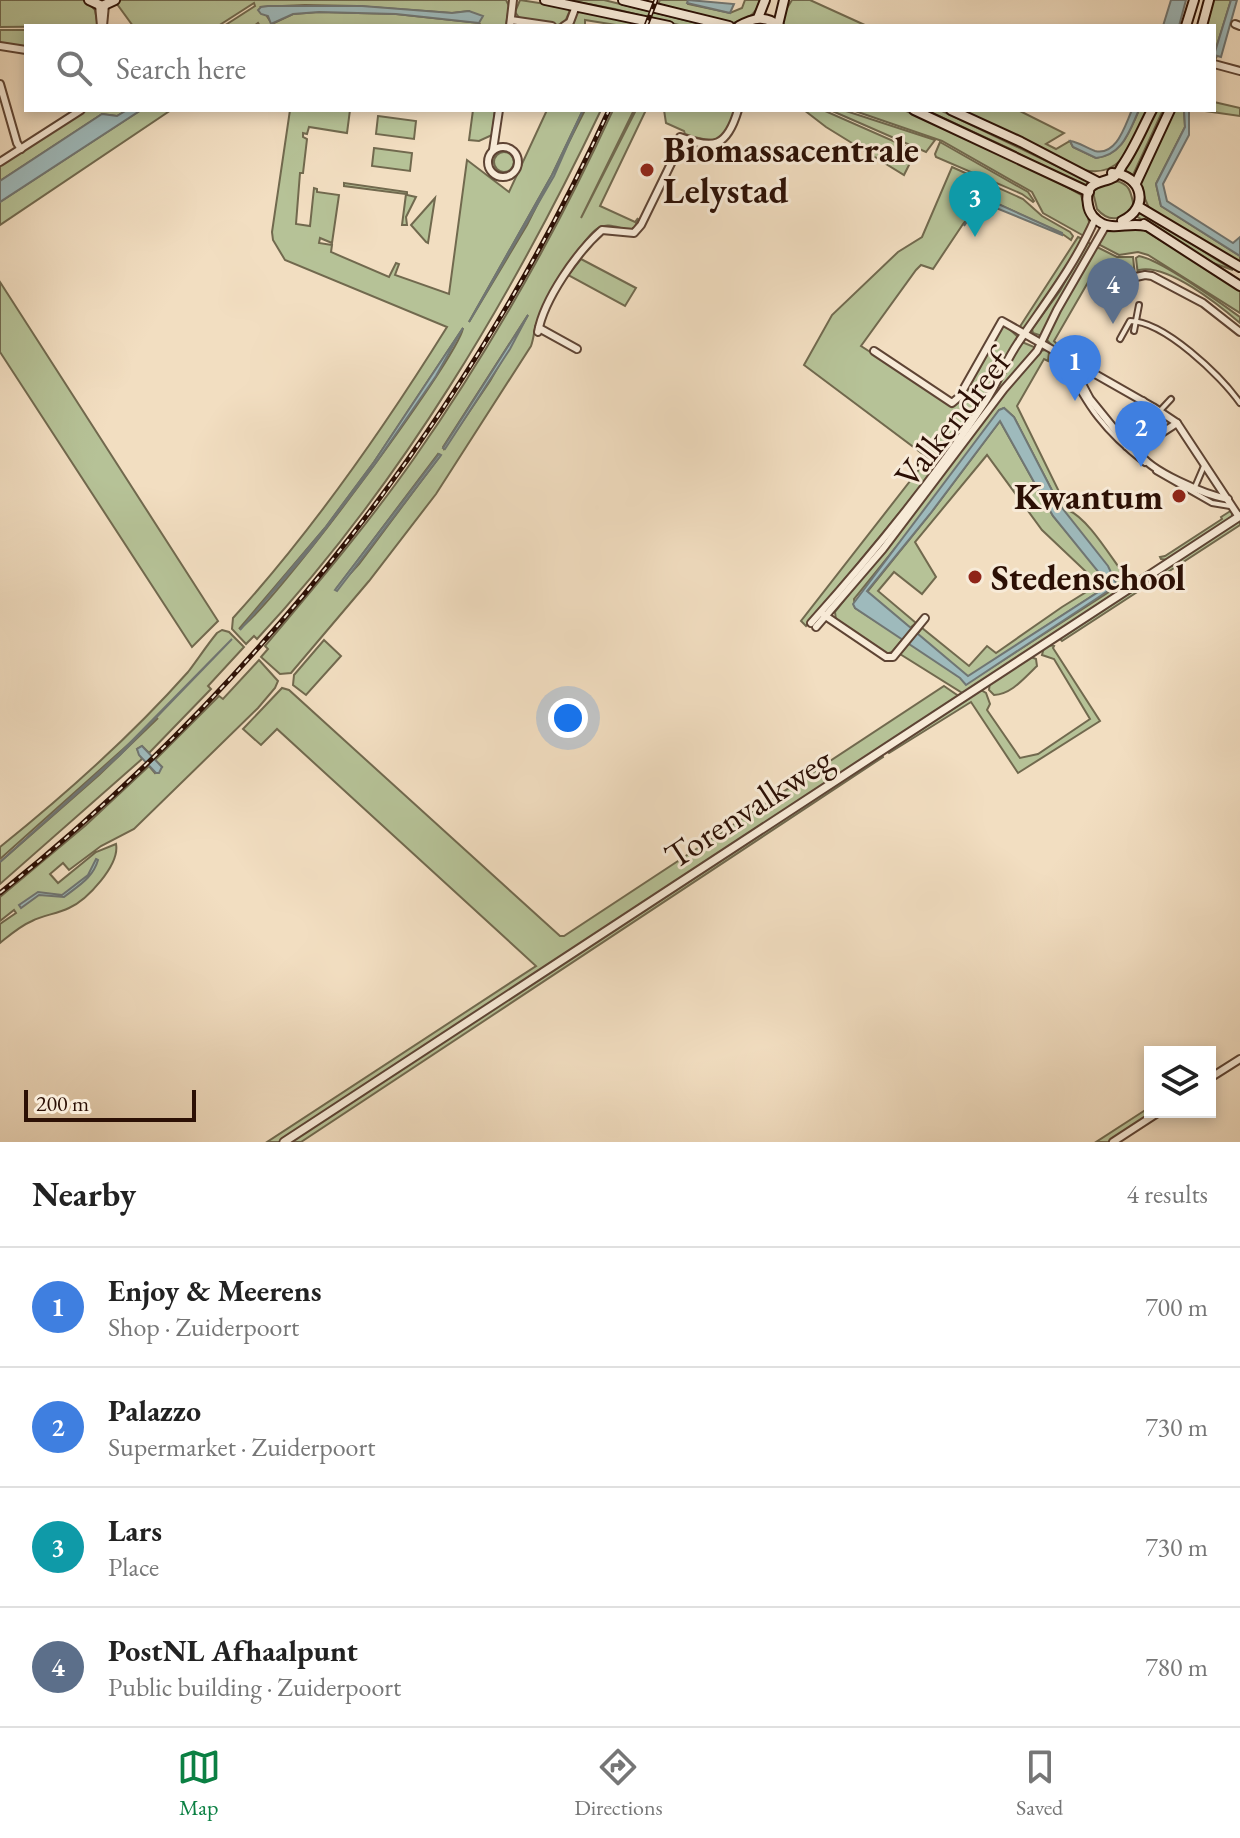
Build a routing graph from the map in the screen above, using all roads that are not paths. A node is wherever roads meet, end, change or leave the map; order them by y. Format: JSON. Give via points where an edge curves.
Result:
{"nodes":[{"id":1,"x":89,"y":0,"type":"edge"},
{"id":2,"x":115,"y":0,"type":"edge"},
{"id":3,"x":513,"y":0,"type":"edge"},
{"id":4,"x":545,"y":0,"type":"edge"},
{"id":5,"x":623,"y":0,"type":"edge"},
{"id":6,"x":765,"y":0,"type":"edge"},
{"id":7,"x":784,"y":0,"type":"edge"},
{"id":8,"x":1194,"y":0,"type":"edge"},
{"id":9,"x":1209,"y":0,"type":"edge"},
{"id":10,"x":103,"y":2,"type":"edge"},
{"id":11,"x":576,"y":6,"type":"junction"},
{"id":12,"x":753,"y":22,"type":"edge"},
{"id":13,"x":510,"y":23,"type":"edge"},
{"id":14,"x":102,"y":24,"type":"edge"},
{"id":15,"x":567,"y":24,"type":"edge"},
{"id":16,"x":660,"y":24,"type":"edge"},
{"id":17,"x":713,"y":24,"type":"edge"},
{"id":18,"x":774,"y":24,"type":"edge"},
{"id":19,"x":778,"y":24,"type":"edge"},
{"id":20,"x":1187,"y":24,"type":"edge"},
{"id":21,"x":1203,"y":24,"type":"edge"},
{"id":22,"x":0,"y":46,"type":"edge"},
{"id":23,"x":24,"y":50,"type":"edge"},
{"id":24,"x":1216,"y":65,"type":"edge"},
{"id":25,"x":1240,"y":71,"type":"edge"},
{"id":26,"x":0,"y":84,"type":"edge"},
{"id":27,"x":1,"y":93,"type":"edge"},
{"id":28,"x":74,"y":112,"type":"edge"},
{"id":29,"x":499,"y":112,"type":"edge"},
{"id":30,"x":737,"y":112,"type":"edge"},
{"id":31,"x":918,"y":112,"type":"edge"},
{"id":32,"x":955,"y":112,"type":"edge"},
{"id":33,"x":1151,"y":112,"type":"edge"},
{"id":34,"x":1169,"y":112,"type":"edge"},
{"id":35,"x":21,"y":149,"type":"junction"},
{"id":36,"x":493,"y":151,"type":"junction"},
{"id":37,"x":0,"y":162,"type":"edge"},
{"id":38,"x":1116,"y":175,"type":"junction"},
{"id":39,"x":1097,"y":179,"type":"junction"},
{"id":40,"x":1136,"y":183,"type":"junction"},
{"id":41,"x":1088,"y":195,"type":"junction"},
{"id":42,"x":1140,"y":204,"type":"junction"},
{"id":43,"x":1095,"y":219,"type":"junction"},
{"id":44,"x":1131,"y":220,"type":"junction"},
{"id":45,"x":1108,"y":224,"type":"junction"},
{"id":46,"x":1240,"y":267,"type":"edge"},
{"id":47,"x":1127,"y":279,"type":"junction"},
{"id":48,"x":1240,"y":286,"type":"edge"},
{"id":49,"x":1139,"y":305,"type":"dead end"},
{"id":50,"x":1136,"y":321,"type":"junction"},
{"id":51,"x":1134,"y":331,"type":"dead end"},
{"id":52,"x":1240,"y":332,"type":"edge"},
{"id":53,"x":1025,"y":334,"type":"junction"},
{"id":54,"x":1120,"y":339,"type":"dead end"},
{"id":55,"x":1041,"y":344,"type":"junction"},
{"id":56,"x":577,"y":349,"type":"dead end"},
{"id":57,"x":874,"y":351,"type":"dead end"},
{"id":58,"x":1065,"y":357,"type":"junction"},
{"id":59,"x":1075,"y":363,"type":"junction"},
{"id":60,"x":1096,"y":374,"type":"junction"},
{"id":61,"x":1078,"y":382,"type":"junction"},
{"id":62,"x":1171,"y":399,"type":"dead end"},
{"id":63,"x":1143,"y":401,"type":"junction"},
{"id":64,"x":1240,"y":403,"type":"edge"},
{"id":65,"x":1160,"y":411,"type":"junction"},
{"id":66,"x":1177,"y":423,"type":"junction"},
{"id":67,"x":1125,"y":447,"type":"junction"},
{"id":68,"x":1205,"y":463,"type":"junction"},
{"id":69,"x":1193,"y":490,"type":"junction"},
{"id":70,"x":1228,"y":499,"type":"junction"},
{"id":71,"x":1233,"y":506,"type":"junction"},
{"id":72,"x":1240,"y":516,"type":"edge"},
{"id":73,"x":823,"y":614,"type":"junction"},
{"id":74,"x":925,"y":618,"type":"dead end"},
{"id":75,"x":813,"y":625,"type":"dead end"},
{"id":76,"x":1240,"y":1059,"type":"edge"},
{"id":77,"x":1216,"y":1074,"type":"edge"},
{"id":78,"x":1150,"y":1118,"type":"edge"},
{"id":79,"x":284,"y":1142,"type":"edge"},
{"id":80,"x":1113,"y":1142,"type":"edge"}],
"edges":[{"from":1,"to":10,"type":"main road"},
{"from":2,"to":10,"type":"main road"},
{"from":3,"to":13,"type":"street"},
{"from":4,"to":11,"type":"main road"},
{"from":5,"to":17,"type":"main road"},
{"from":6,"to":12,"type":"main road"},
{"from":7,"to":19,"type":"main road"},
{"from":8,"to":20,"type":"main road"},
{"from":9,"to":21,"type":"main road"},
{"from":10,"to":14,"type":"street"},
{"from":11,"to":15,"type":"street"},
{"from":11,"to":16,"type":"main road"},
{"from":12,"to":18,"type":"main road"},
{"from":22,"to":23,"type":"street"},
{"from":24,"to":25,"type":"street"},
{"from":26,"to":27,"type":"street"},
{"from":27,"to":35,"type":"street"},
{"from":28,"to":35,"type":"street"},
{"from":29,"to":36,"type":"street"},
{"from":30,"to":56,"type":"street","via":[[729,133],[717,144],[682,138],[641,225],[634,233],[602,230],[563,278],[539,330]]},
{"from":31,"to":41,"type":"main road"},
{"from":32,"to":39,"type":"main road"},
{"from":33,"to":38,"type":"main road"},
{"from":34,"to":40,"type":"main road"},
{"from":35,"to":37,"type":"street"},
{"from":36,"to":36,"type":"street","via":[[488,159],[492,172],[505,177],[514,173],[519,164],[513,149]]},
{"from":38,"to":39,"type":"main road"},
{"from":38,"to":40,"type":"main road"},
{"from":38,"to":42,"type":"main road","via":[[1133,186]]},
{"from":39,"to":41,"type":"main road"},
{"from":40,"to":42,"type":"main road"},
{"from":41,"to":43,"type":"main road"},
{"from":41,"to":45,"type":"main road","via":[[1095,213]]},
{"from":42,"to":44,"type":"main road"},
{"from":42,"to":46,"type":"main road"},
{"from":43,"to":45,"type":"main road"},
{"from":43,"to":53,"type":"street","name":"Valkendreef","via":[[1063,281]]},
{"from":44,"to":45,"type":"main road"},
{"from":44,"to":48,"type":"main road"},
{"from":45,"to":55,"type":"street","name":"Valkendreef"},
{"from":47,"to":47,"type":"street","via":[[1108,267],[1098,275],[1118,288]]},
{"from":47,"to":52,"type":"street","via":[[1154,277],[1203,303]]},
{"from":49,"to":50,"type":"street"},
{"from":50,"to":51,"type":"street"},
{"from":50,"to":54,"type":"street","via":[[1130,321]]},
{"from":50,"to":64,"type":"street","via":[[1191,352]]},
{"from":53,"to":55,"type":"street"},
{"from":53,"to":57,"type":"street","via":[[1002,321],[952,403]]},
{"from":53,"to":73,"type":"street","name":"Valkendreef","via":[[960,439]]},
{"from":55,"to":58,"type":"street"},
{"from":55,"to":73,"type":"street","name":"Valkendreef","via":[[883,549]]},
{"from":58,"to":59,"type":"street"},
{"from":58,"to":61,"type":"street"},
{"from":59,"to":60,"type":"street"},
{"from":59,"to":61,"type":"street"},
{"from":60,"to":61,"type":"street"},
{"from":60,"to":63,"type":"street"},
{"from":61,"to":63,"type":"street","via":[[1120,436]]},
{"from":61,"to":67,"type":"street","via":[[1095,416]]},
{"from":62,"to":65,"type":"street"},
{"from":63,"to":65,"type":"street"},
{"from":65,"to":66,"type":"street"},
{"from":65,"to":67,"type":"street"},
{"from":66,"to":68,"type":"street"},
{"from":66,"to":69,"type":"street","via":[[1138,451]]},
{"from":67,"to":69,"type":"street","via":[[1164,477]]},
{"from":68,"to":69,"type":"street"},
{"from":68,"to":70,"type":"street"},
{"from":69,"to":70,"type":"street"},
{"from":69,"to":71,"type":"street","via":[[1212,503]]},
{"from":70,"to":71,"type":"street"},
{"from":71,"to":72,"type":"street"},
{"from":72,"to":79,"type":"street","name":"Torenvalkweg"},
{"from":73,"to":74,"type":"street","via":[[886,657],[893,657]]},
{"from":73,"to":75,"type":"street","name":"Valkendreef"},
{"from":76,"to":77,"type":"street"},
{"from":78,"to":80,"type":"street"}]}
